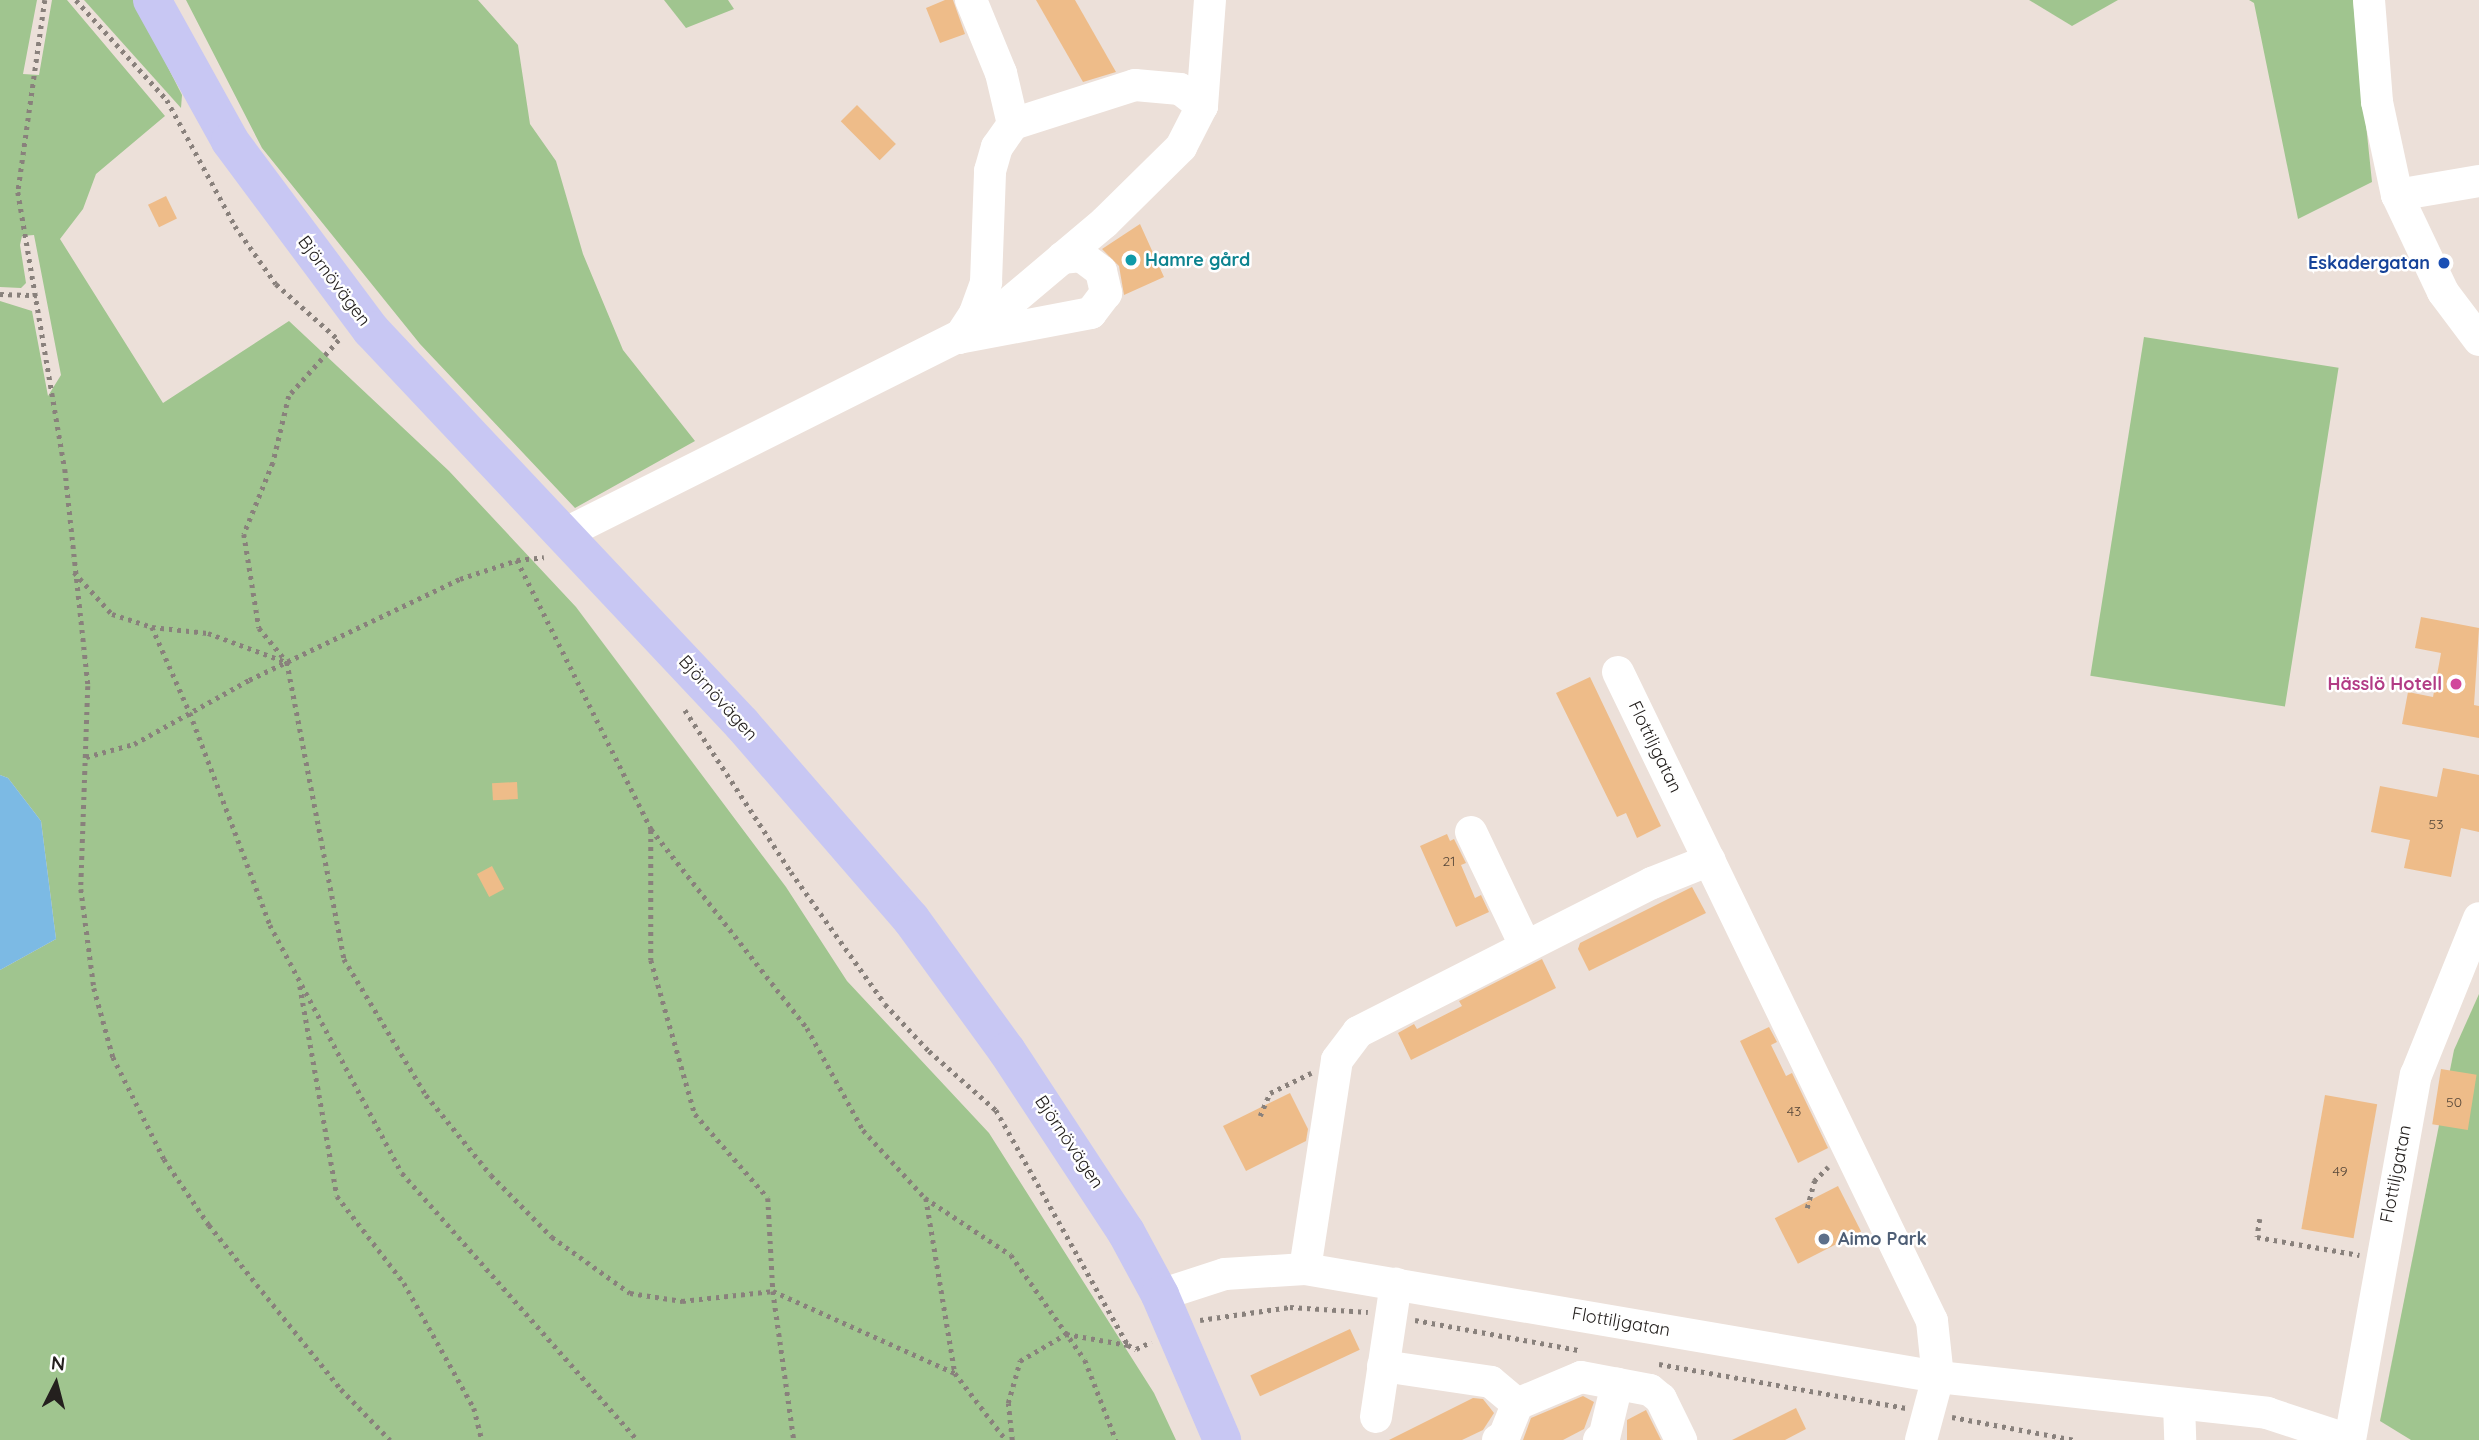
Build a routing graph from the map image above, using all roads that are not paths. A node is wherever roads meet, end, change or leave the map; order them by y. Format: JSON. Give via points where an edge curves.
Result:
{"nodes":[{"id":1,"x":152,"y":0,"type":"edge"},
{"id":2,"x":971,"y":0,"type":"edge"},
{"id":3,"x":1210,"y":0,"type":"edge"},
{"id":4,"x":2369,"y":0,"type":"edge"},
{"id":5,"x":1202,"y":106,"type":"junction"},
{"id":6,"x":1013,"y":124,"type":"junction"},
{"id":7,"x":2479,"y":181,"type":"edge"},
{"id":8,"x":2397,"y":195,"type":"junction"},
{"id":9,"x":1062,"y":258,"type":"junction"},
{"id":10,"x":959,"y":338,"type":"junction"},
{"id":11,"x":2479,"y":340,"type":"edge"},
{"id":12,"x":561,"y":544,"type":"junction"},
{"id":13,"x":1618,"y":672,"type":"dead end"},
{"id":14,"x":1471,"y":832,"type":"dead end"},
{"id":15,"x":1710,"y":860,"type":"junction"},
{"id":16,"x":2479,"y":918,"type":"edge"},
{"id":17,"x":1525,"y":945,"type":"junction"},
{"id":18,"x":1305,"y":1269,"type":"junction"},
{"id":19,"x":1396,"y":1283,"type":"junction"},
{"id":20,"x":1160,"y":1295,"type":"junction"},
{"id":21,"x":1384,"y":1366,"type":"junction"},
{"id":22,"x":1938,"y":1377,"type":"junction"},
{"id":23,"x":1616,"y":1384,"type":"junction"},
{"id":24,"x":1517,"y":1404,"type":"junction"},
{"id":25,"x":2179,"y":1404,"type":"junction"},
{"id":26,"x":1374,"y":1426,"type":"edge"},
{"id":27,"x":1924,"y":1426,"type":"edge"},
{"id":28,"x":1503,"y":1439,"type":"edge"},
{"id":29,"x":1603,"y":1439,"type":"edge"},
{"id":30,"x":1222,"y":1440,"type":"edge"},
{"id":31,"x":1681,"y":1440,"type":"edge"},
{"id":32,"x":2180,"y":1440,"type":"edge"},
{"id":33,"x":2350,"y":1440,"type":"edge"}],
"edges":[{"from":1,"to":12,"type":"main road","name":"Björnövägen","via":[[230,141],[371,330]]},
{"from":2,"to":6,"type":"street","via":[[1001,73]]},
{"from":3,"to":5,"type":"street"},
{"from":4,"to":8,"type":"street","via":[[2377,102]]},
{"from":5,"to":6,"type":"street","via":[[1180,89],[1135,85]]},
{"from":5,"to":9,"type":"street","via":[[1167,166]]},
{"from":6,"to":10,"type":"street","via":[[997,146],[990,171],[986,282],[975,313]]},
{"from":7,"to":8,"type":"street"},
{"from":8,"to":11,"type":"street","via":[[2443,292]]},
{"from":9,"to":10,"type":"street","via":[[984,324]]},
{"from":9,"to":10,"type":"street","via":[[1081,256],[1101,271],[1106,293],[1091,313]]},
{"from":10,"to":12,"type":"street"},
{"from":12,"to":20,"type":"main road","name":"Björnövägen","via":[[742,724],[911,919],[1089,1171]]},
{"from":13,"to":15,"type":"street","name":"Flottiljgatan"},
{"from":14,"to":17,"type":"street"},
{"from":15,"to":17,"type":"street"},
{"from":15,"to":22,"type":"street","name":"Flottiljgatan","via":[[1932,1321]]},
{"from":16,"to":33,"type":"street","name":"Flottiljgatan","via":[[2416,1076]]},
{"from":17,"to":18,"type":"street","via":[[1358,1032],[1337,1060]]},
{"from":18,"to":19,"type":"street","name":"Flottiljgatan"},
{"from":18,"to":20,"type":"street","name":"Flottiljgatan","via":[[1225,1274]]},
{"from":19,"to":21,"type":"street"},
{"from":19,"to":22,"type":"street","name":"Flottiljgatan"},
{"from":20,"to":30,"type":"main road","name":"Björnövägen"},
{"from":21,"to":24,"type":"street","via":[[1491,1381]]},
{"from":21,"to":26,"type":"street"},
{"from":22,"to":25,"type":"street","name":"Flottiljgatan"},
{"from":22,"to":27,"type":"street","name":"Flottiljgatan"},
{"from":23,"to":24,"type":"street","via":[[1581,1377]]},
{"from":23,"to":29,"type":"street"},
{"from":23,"to":31,"type":"street","via":[[1650,1390],[1661,1399]]},
{"from":24,"to":28,"type":"street"},
{"from":25,"to":32,"type":"street"},
{"from":25,"to":33,"type":"street","name":"Flottiljgatan","via":[[2267,1413]]}]}
